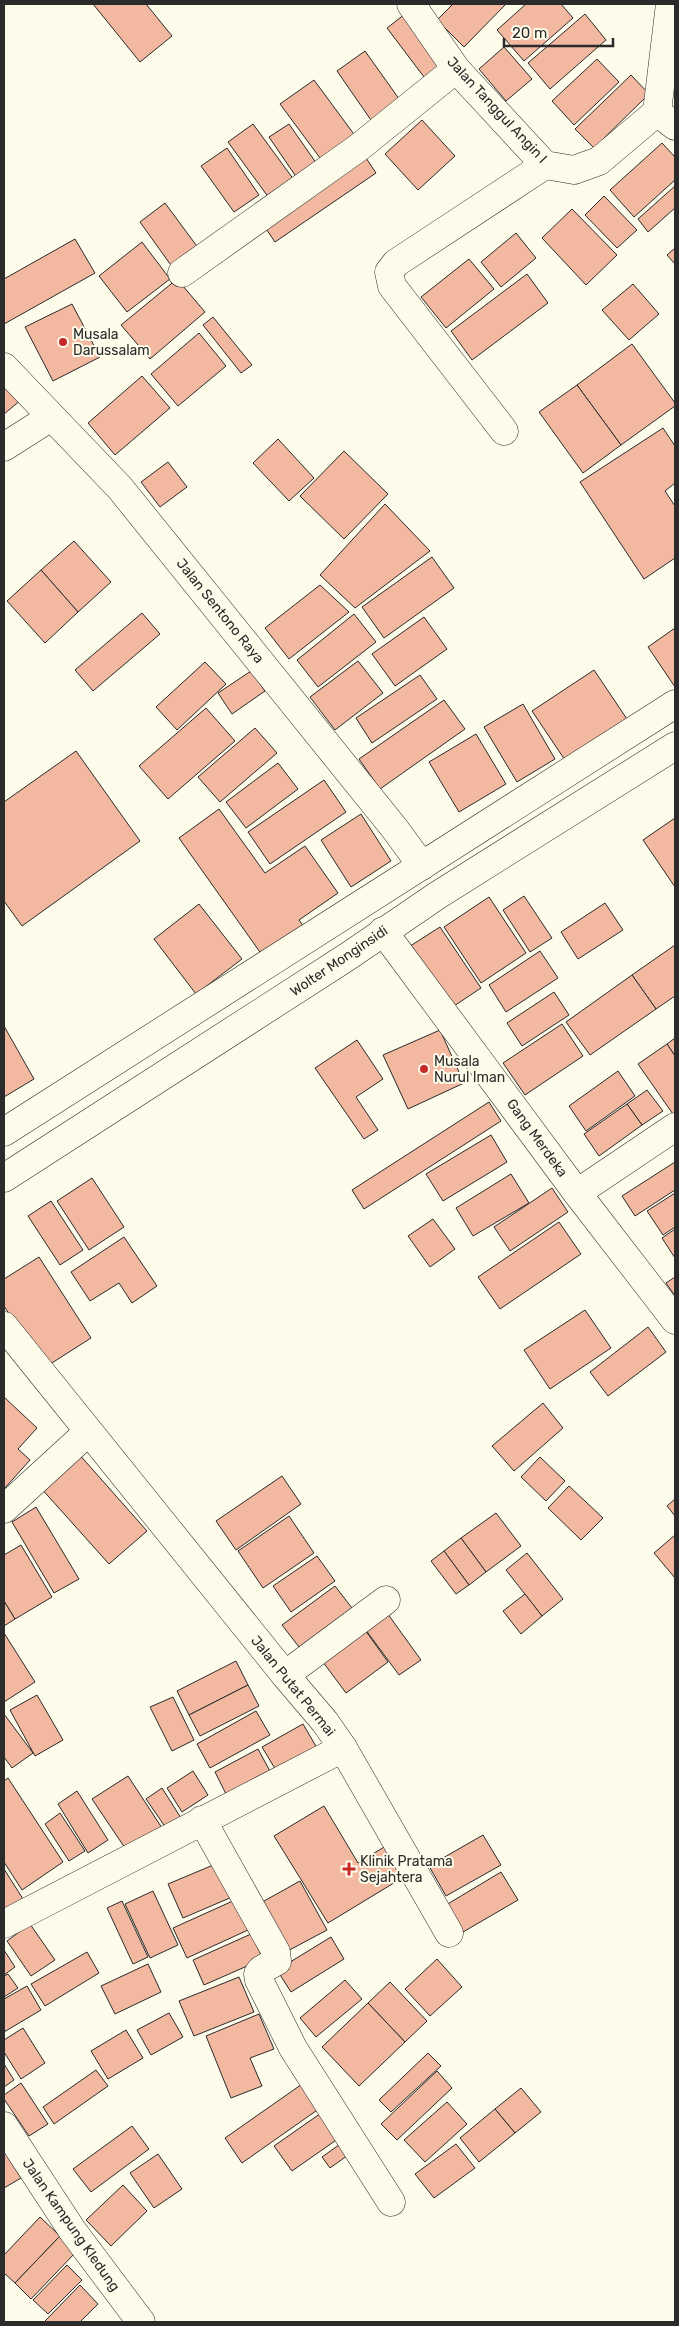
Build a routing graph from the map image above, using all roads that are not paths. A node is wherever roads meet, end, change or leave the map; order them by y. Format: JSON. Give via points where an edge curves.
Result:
{"nodes":[{"id":1,"x":411,"y":4,"type":"edge"},
{"id":2,"x":670,"y":4,"type":"edge"},
{"id":3,"x":456,"y":69,"type":"junction"},
{"id":4,"x":666,"y":119,"type":"edge"},
{"id":5,"x":545,"y":165,"type":"junction"},
{"id":6,"x":182,"y":273,"type":"dead end"},
{"id":7,"x":4,"y":367,"type":"edge"},
{"id":8,"x":51,"y":417,"type":"junction"},
{"id":9,"x":504,"y":431,"type":"dead end"},
{"id":10,"x":4,"y":447,"type":"edge"},
{"id":11,"x":675,"y":704,"type":"edge"},
{"id":12,"x":675,"y":746,"type":"edge"},
{"id":13,"x":422,"y":866,"type":"junction"},
{"id":14,"x":328,"y":928,"type":"junction"},
{"id":15,"x":383,"y":930,"type":"junction"},
{"id":16,"x":347,"y":956,"type":"junction"},
{"id":17,"x":675,"y":1128,"type":"edge"},
{"id":18,"x":4,"y":1132,"type":"edge"},
{"id":19,"x":4,"y":1178,"type":"edge"},
{"id":20,"x":577,"y":1193,"type":"junction"},
{"id":21,"x":675,"y":1320,"type":"edge"},
{"id":22,"x":4,"y":1326,"type":"edge"},
{"id":23,"x":88,"y":1432,"type":"junction"},
{"id":24,"x":4,"y":1509,"type":"edge"},
{"id":25,"x":386,"y":1600,"type":"dead end"},
{"id":26,"x":285,"y":1675,"type":"junction"},
{"id":27,"x":342,"y":1748,"type":"junction"},
{"id":28,"x":202,"y":1820,"type":"junction"},
{"id":29,"x":4,"y":1924,"type":"edge"},
{"id":30,"x":449,"y":1933,"type":"dead end"},
{"id":31,"x":4,"y":2126,"type":"edge"},
{"id":32,"x":391,"y":2202,"type":"dead end"},
{"id":33,"x":141,"y":2322,"type":"edge"}],
"edges":[{"from":1,"to":3,"type":"street","name":"Jalan Tanggul Angin I"},
{"from":2,"to":4,"type":"street"},
{"from":3,"to":5,"type":"street","name":"Jalan Tanggul Angin I"},
{"from":3,"to":6,"type":"street","via":[[358,148]]},
{"from":4,"to":5,"type":"street","name":"Jalan Tanggul Angin I","via":[[599,161],[574,170]]},
{"from":5,"to":9,"type":"street","via":[[396,263],[389,272],[392,286]]},
{"from":7,"to":8,"type":"street","name":"Jalan Sentono Raya"},
{"from":8,"to":10,"type":"street"},
{"from":8,"to":13,"type":"street","name":"Jalan Sentono Raya","via":[[120,488],[163,540]]},
{"from":11,"to":13,"type":"street"},
{"from":12,"to":15,"type":"street","name":"Wolter Monginsidi"},
{"from":13,"to":14,"type":"street"},
{"from":14,"to":16,"type":"street"},
{"from":14,"to":18,"type":"street"},
{"from":15,"to":16,"type":"street","name":"Wolter Monginsidi"},
{"from":15,"to":20,"type":"street","name":"Gang Merdeka"},
{"from":16,"to":19,"type":"street","name":"Wolter Monginsidi"},
{"from":17,"to":20,"type":"street"},
{"from":20,"to":21,"type":"street","name":"Gang Merdeka"},
{"from":22,"to":23,"type":"street","name":"Jalan Putat Permai"},
{"from":23,"to":24,"type":"street"},
{"from":23,"to":26,"type":"street","name":"Jalan Putat Permai"},
{"from":25,"to":26,"type":"street"},
{"from":26,"to":27,"type":"street","name":"Jalan Putat Permai","via":[[325,1722]]},
{"from":27,"to":28,"type":"street","name":"Jalan Putat Permai"},
{"from":27,"to":30,"type":"street"},
{"from":28,"to":29,"type":"street","name":"Jalan Putat Permai"},
{"from":28,"to":32,"type":"street","via":[[276,1952],[277,1961],[261,1970],[259,1980],[293,2048]]},
{"from":31,"to":33,"type":"street","name":"Jalan Kampung Kledung","via":[[72,2230]]}]}
